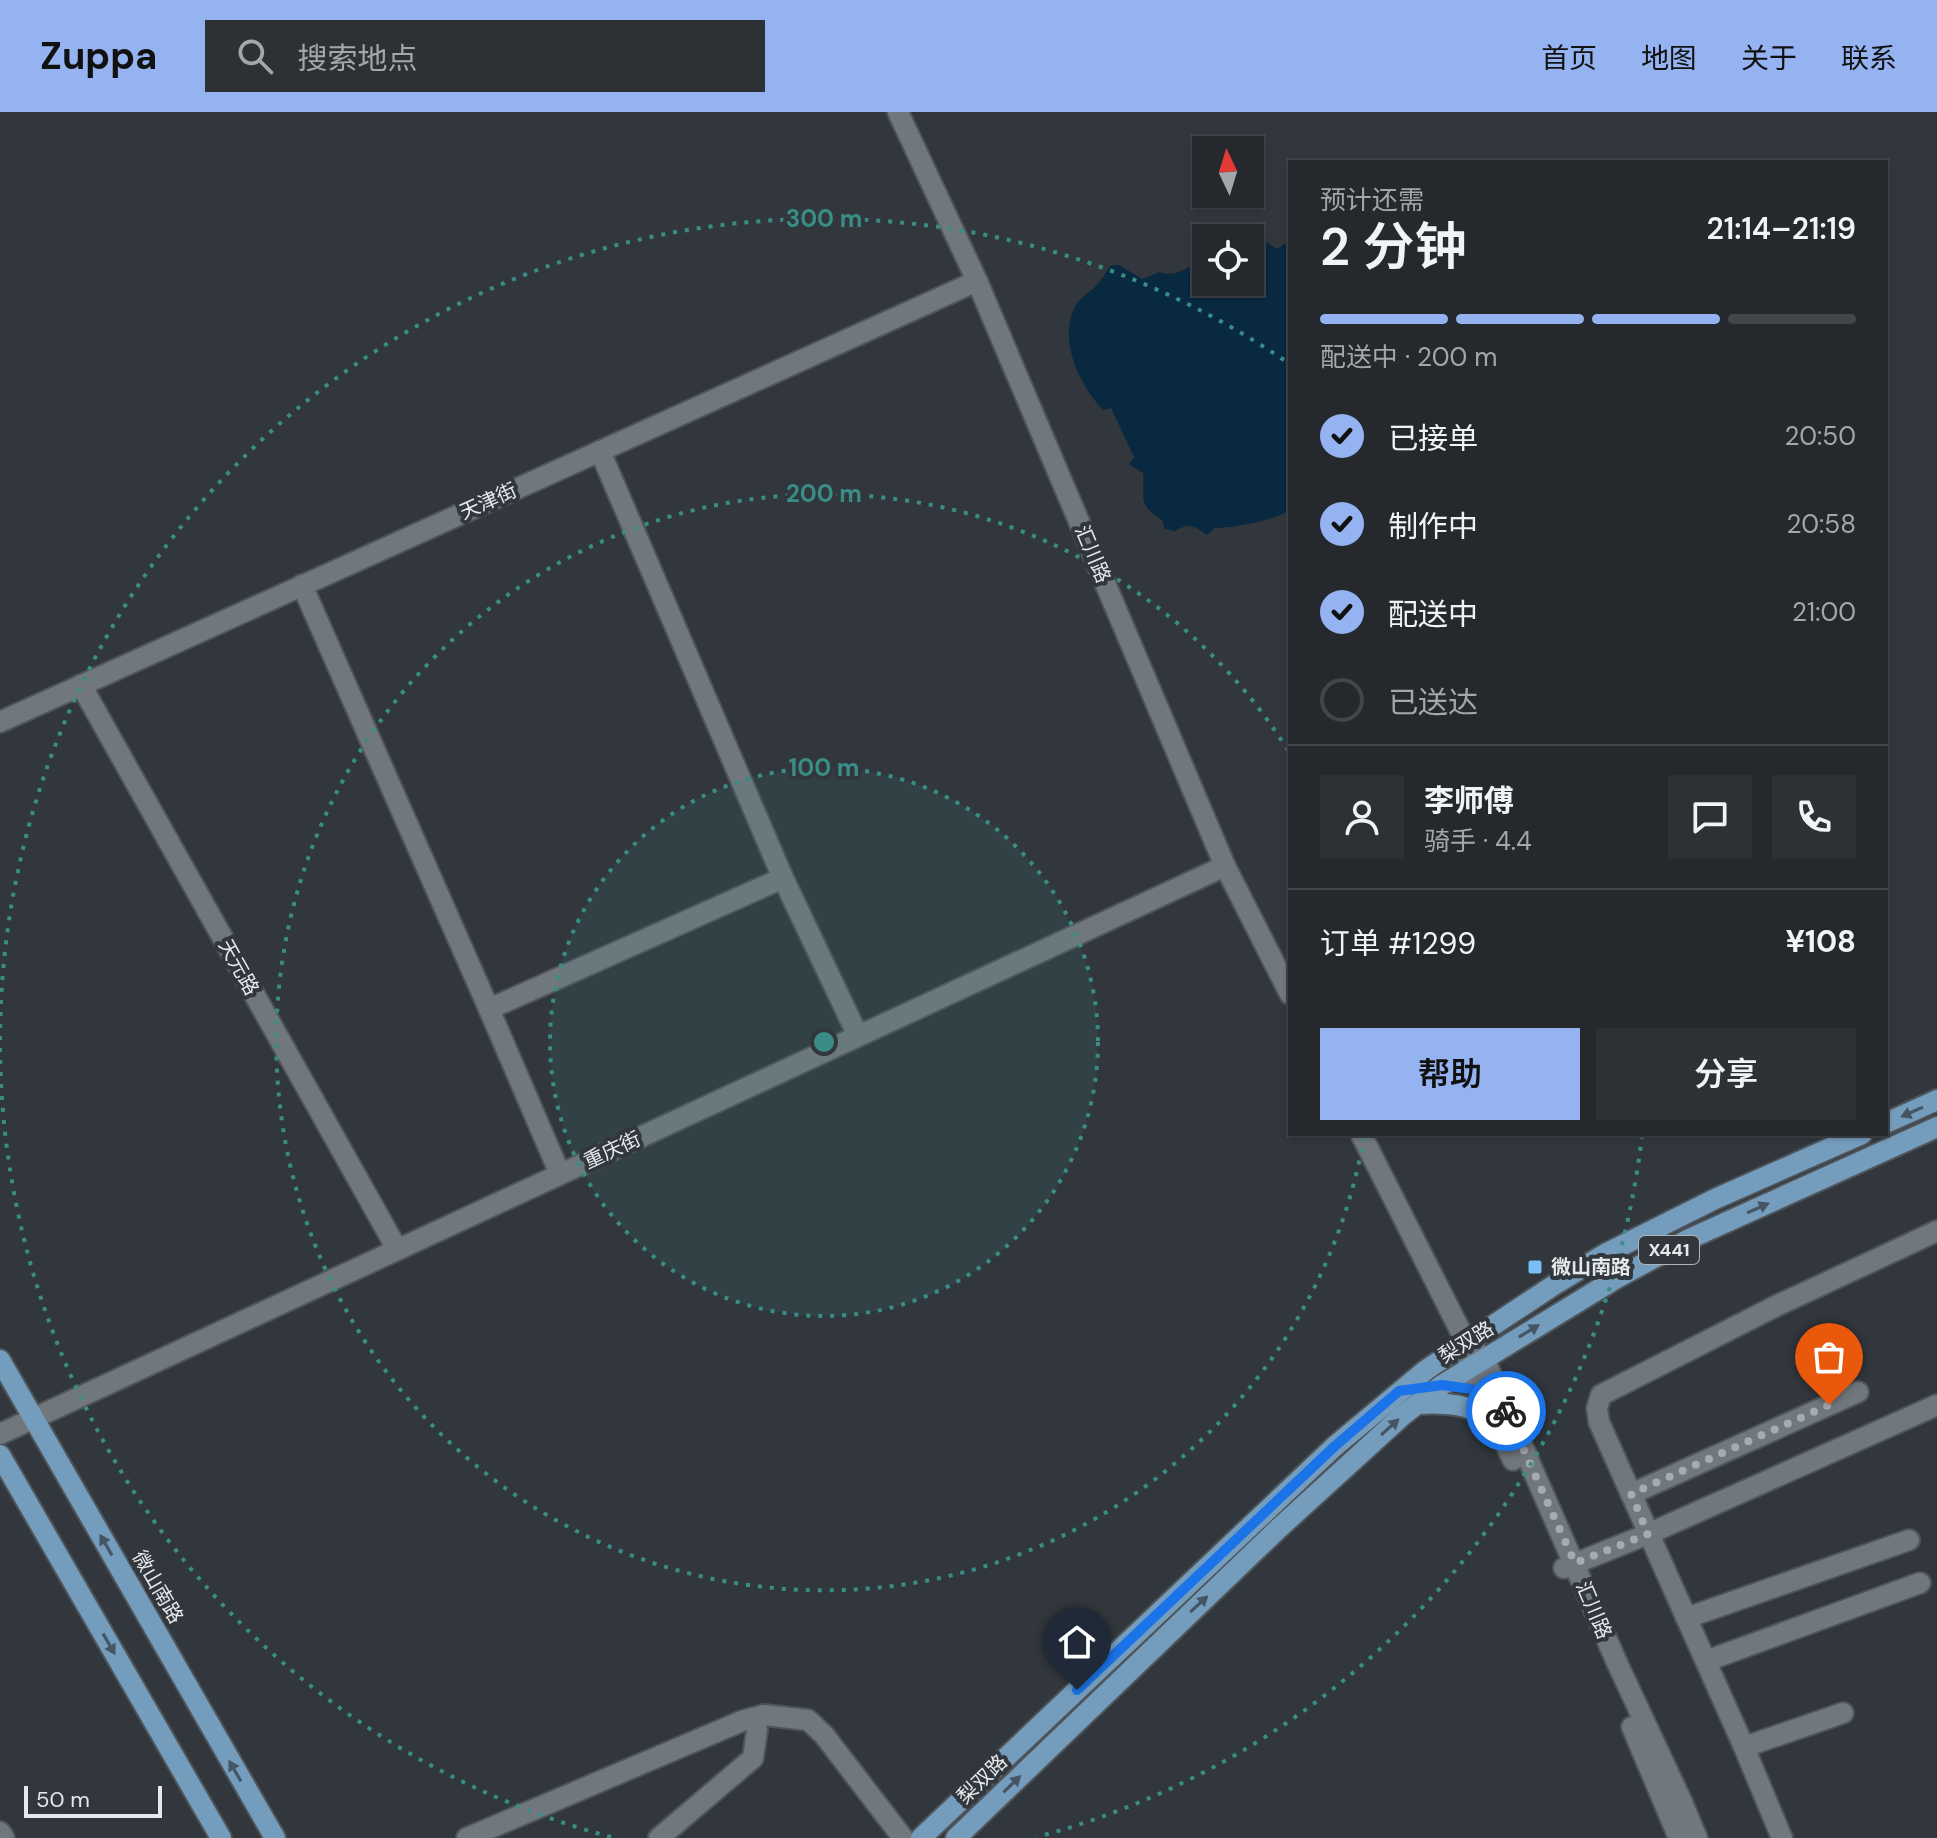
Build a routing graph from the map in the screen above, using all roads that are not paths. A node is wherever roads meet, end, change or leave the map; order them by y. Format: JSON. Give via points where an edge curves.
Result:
{"nodes":[{"id":1,"x":898,"y":112,"type":"edge"},
{"id":2,"x":977,"y":281,"type":"junction"},
{"id":3,"x":600,"y":451,"type":"junction"},
{"id":4,"x":302,"y":585,"type":"junction"},
{"id":5,"x":81,"y":685,"type":"junction"},
{"id":6,"x":0,"y":722,"type":"edge"},
{"id":7,"x":1225,"y":866,"type":"junction"},
{"id":8,"x":783,"y":878,"type":"junction"},
{"id":9,"x":1288,"y":990,"type":"edge"},
{"id":10,"x":489,"y":1009,"type":"junction"},
{"id":11,"x":858,"y":1036,"type":"junction"},
{"id":12,"x":1937,"y":1100,"type":"edge"},
{"id":13,"x":1888,"y":1122,"type":"edge"},
{"id":14,"x":1937,"y":1127,"type":"edge"},
{"id":15,"x":1362,"y":1136,"type":"edge"},
{"id":16,"x":1857,"y":1136,"type":"edge"},
{"id":17,"x":560,"y":1174,"type":"junction"},
{"id":18,"x":1937,"y":1231,"type":"edge"},
{"id":19,"x":397,"y":1249,"type":"junction"},
{"id":20,"x":1466,"y":1342,"type":"junction"},
{"id":21,"x":0,"y":1360,"type":"edge"},
{"id":22,"x":1476,"y":1363,"type":"junction"},
{"id":23,"x":1442,"y":1385,"type":"junction"},
{"id":24,"x":1399,"y":1391,"type":"junction"},
{"id":25,"x":1858,"y":1392,"type":"dead end"},
{"id":26,"x":1481,"y":1393,"type":"junction"},
{"id":27,"x":1417,"y":1404,"type":"junction"},
{"id":28,"x":1937,"y":1405,"type":"edge"},
{"id":29,"x":33,"y":1416,"type":"junction"},
{"id":30,"x":1500,"y":1416,"type":"junction"},
{"id":31,"x":0,"y":1434,"type":"edge"},
{"id":32,"x":0,"y":1455,"type":"edge"},
{"id":33,"x":1631,"y":1494,"type":"junction"},
{"id":34,"x":1648,"y":1534,"type":"junction"},
{"id":35,"x":1909,"y":1540,"type":"dead end"},
{"id":36,"x":1569,"y":1566,"type":"junction"},
{"id":37,"x":1920,"y":1583,"type":"dead end"},
{"id":38,"x":1686,"y":1618,"type":"junction"},
{"id":39,"x":1706,"y":1661,"type":"junction"},
{"id":40,"x":1843,"y":1713,"type":"dead end"},
{"id":41,"x":755,"y":1718,"type":"junction"},
{"id":42,"x":1744,"y":1747,"type":"junction"},
{"id":43,"x":0,"y":1832,"type":"edge"},
{"id":44,"x":4,"y":1838,"type":"edge"},
{"id":45,"x":221,"y":1838,"type":"edge"},
{"id":46,"x":275,"y":1838,"type":"edge"},
{"id":47,"x":467,"y":1838,"type":"edge"},
{"id":48,"x":659,"y":1838,"type":"edge"},
{"id":49,"x":903,"y":1838,"type":"edge"},
{"id":50,"x":921,"y":1838,"type":"edge"},
{"id":51,"x":956,"y":1838,"type":"edge"},
{"id":52,"x":1679,"y":1838,"type":"edge"},
{"id":53,"x":1697,"y":1838,"type":"edge"},
{"id":54,"x":1782,"y":1838,"type":"edge"}],
"edges":[{"from":1,"to":2,"type":"street","name":"汇川路"},
{"from":2,"to":3,"type":"street","name":"天津街"},
{"from":2,"to":7,"type":"street","name":"汇川路"},
{"from":3,"to":4,"type":"street","name":"天津街"},
{"from":3,"to":8,"type":"street"},
{"from":4,"to":5,"type":"street","name":"天津街"},
{"from":4,"to":10,"type":"street"},
{"from":5,"to":6,"type":"street","name":"天津街"},
{"from":5,"to":19,"type":"street","name":"天元路"},
{"from":7,"to":9,"type":"street","name":"汇川路"},
{"from":7,"to":11,"type":"street","name":"重庆街"},
{"from":8,"to":10,"type":"street"},
{"from":8,"to":11,"type":"street"},
{"from":10,"to":17,"type":"street"},
{"from":11,"to":17,"type":"street","name":"重庆街"},
{"from":12,"to":13,"type":"main road","one_way":true},
{"from":22,"to":14,"type":"main road","name":"梨双路","number":"X441","one_way":true,"via":[[1689,1239]]},
{"from":15,"to":20,"type":"street","name":"汇川路"},
{"from":16,"to":20,"type":"main road","name":"梨双路","number":"X441","via":[[1605,1254]]},
{"from":17,"to":19,"type":"street","name":"重庆街"},
{"from":18,"to":33,"type":"street","via":[[1601,1395],[1599,1422]]},
{"from":19,"to":29,"type":"street","name":"重庆街"},
{"from":20,"to":22,"type":"street","name":"汇川路"},
{"from":20,"to":24,"type":"main road","name":"梨双路","number":"X441"},
{"from":21,"to":29,"type":"main road","name":"微山南路"},
{"from":22,"to":23,"type":"main road","name":"梨双路","number":"X441"},
{"from":22,"to":26,"type":"street","name":"汇川路"},
{"from":22,"to":30,"type":"street","name":"汇川路"},
{"from":23,"to":24,"type":"street"},
{"from":23,"to":26,"type":"street"},
{"from":23,"to":27,"type":"main road","name":"梨双路","number":"X441"},
{"from":24,"to":50,"type":"main road","name":"梨双路","number":"X441","via":[[1210,1562]]},
{"from":25,"to":33,"type":"street"},
{"from":26,"to":30,"type":"street","name":"汇川路"},
{"from":27,"to":30,"type":"main road","via":[[1466,1406]]},
{"from":51,"to":27,"type":"main road","name":"梨双路","number":"X441","one_way":true,"via":[[1278,1529]]},
{"from":28,"to":34,"type":"street"},
{"from":29,"to":31,"type":"street","name":"重庆街"},
{"from":46,"to":29,"type":"main road","name":"微山南路","one_way":true},
{"from":30,"to":36,"type":"street","name":"汇川路"},
{"from":32,"to":45,"type":"main road","one_way":true},
{"from":33,"to":34,"type":"street"},
{"from":34,"to":36,"type":"street"},
{"from":34,"to":38,"type":"street"},
{"from":35,"to":38,"type":"street"},
{"from":36,"to":52,"type":"street","name":"汇川路"},
{"from":36,"to":53,"type":"street","name":"汇川路"},
{"from":37,"to":39,"type":"street"},
{"from":38,"to":39,"type":"street"},
{"from":39,"to":42,"type":"street"},
{"from":40,"to":42,"type":"street"},
{"from":41,"to":47,"type":"street"},
{"from":41,"to":48,"type":"street","via":[[753,1758]]},
{"from":41,"to":49,"type":"street","via":[[786,1715],[808,1720]]},
{"from":42,"to":54,"type":"street"},
{"from":43,"to":44,"type":"street"}]}
